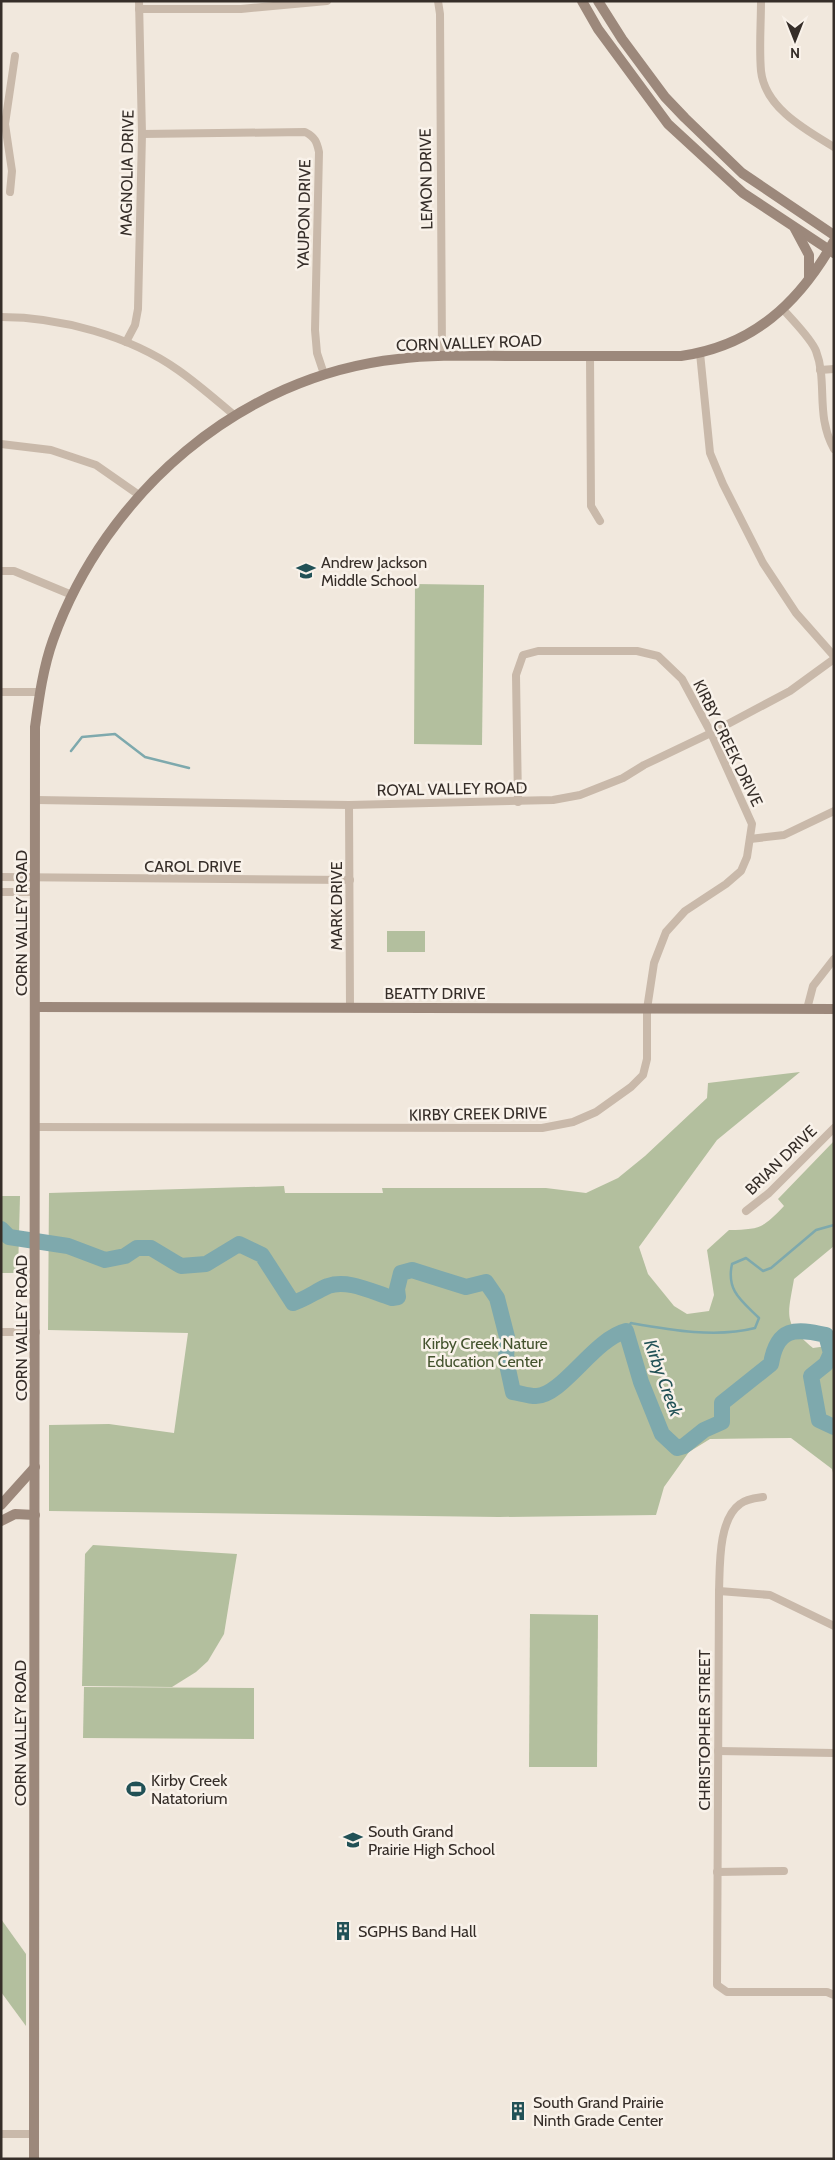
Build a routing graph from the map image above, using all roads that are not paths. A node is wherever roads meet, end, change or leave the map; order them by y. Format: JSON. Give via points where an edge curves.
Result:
{"nodes":[{"id":1,"x":327,"y":1,"type":"edge"},
{"id":2,"x":438,"y":1,"type":"edge"},
{"id":3,"x":582,"y":1,"type":"edge"},
{"id":4,"x":598,"y":1,"type":"edge"},
{"id":5,"x":761,"y":1,"type":"edge"},
{"id":6,"x":139,"y":5,"type":"edge"},
{"id":7,"x":15,"y":56,"type":"dead end"},
{"id":8,"x":3,"y":124,"type":"edge"},
{"id":9,"x":142,"y":134,"type":"junction"},
{"id":10,"x":834,"y":147,"type":"edge"},
{"id":11,"x":10,"y":192,"type":"dead end"},
{"id":12,"x":792,"y":224,"type":"junction"},
{"id":13,"x":834,"y":235,"type":"edge"},
{"id":14,"x":832,"y":248,"type":"edge"},
{"id":15,"x":808,"y":278,"type":"junction"},
{"id":16,"x":782,"y":308,"type":"junction"},
{"id":17,"x":1,"y":316,"type":"edge"},
{"id":18,"x":126,"y":342,"type":"junction"},
{"id":19,"x":700,"y":353,"type":"junction"},
{"id":20,"x":442,"y":356,"type":"junction"},
{"id":21,"x":590,"y":356,"type":"junction"},
{"id":22,"x":834,"y":369,"type":"edge"},
{"id":23,"x":820,"y":370,"type":"junction"},
{"id":24,"x":324,"y":374,"type":"junction"},
{"id":25,"x":234,"y":415,"type":"junction"},
{"id":26,"x":1,"y":444,"type":"edge"},
{"id":27,"x":834,"y":449,"type":"edge"},
{"id":28,"x":139,"y":496,"type":"junction"},
{"id":29,"x":600,"y":521,"type":"dead end"},
{"id":30,"x":1,"y":570,"type":"edge"},
{"id":31,"x":72,"y":595,"type":"junction"},
{"id":32,"x":834,"y":658,"type":"edge"},
{"id":33,"x":1,"y":692,"type":"edge"},
{"id":34,"x":40,"y":692,"type":"junction"},
{"id":35,"x":711,"y":733,"type":"junction"},
{"id":36,"x":36,"y":800,"type":"junction"},
{"id":37,"x":518,"y":802,"type":"junction"},
{"id":38,"x":349,"y":805,"type":"junction"},
{"id":39,"x":834,"y":811,"type":"edge"},
{"id":40,"x":750,"y":839,"type":"junction"},
{"id":41,"x":1,"y":877,"type":"edge"},
{"id":42,"x":35,"y":878,"type":"junction"},
{"id":43,"x":350,"y":880,"type":"junction"},
{"id":44,"x":1,"y":892,"type":"edge"},
{"id":45,"x":35,"y":892,"type":"junction"},
{"id":46,"x":834,"y":959,"type":"edge"},
{"id":47,"x":36,"y":1007,"type":"junction"},
{"id":48,"x":350,"y":1008,"type":"junction"},
{"id":49,"x":647,"y":1008,"type":"junction"},
{"id":50,"x":807,"y":1009,"type":"junction"},
{"id":51,"x":834,"y":1009,"type":"edge"},
{"id":52,"x":36,"y":1127,"type":"junction"},
{"id":53,"x":834,"y":1128,"type":"edge"},
{"id":54,"x":746,"y":1211,"type":"dead end"},
{"id":55,"x":1,"y":1332,"type":"edge"},
{"id":56,"x":36,"y":1332,"type":"junction"},
{"id":57,"x":36,"y":1467,"type":"junction"},
{"id":58,"x":763,"y":1496,"type":"dead end"},
{"id":59,"x":1,"y":1505,"type":"edge"},
{"id":60,"x":36,"y":1515,"type":"junction"},
{"id":61,"x":1,"y":1521,"type":"edge"},
{"id":62,"x":719,"y":1591,"type":"junction"},
{"id":63,"x":834,"y":1626,"type":"edge"},
{"id":64,"x":718,"y":1751,"type":"junction"},
{"id":65,"x":834,"y":1753,"type":"edge"},
{"id":66,"x":784,"y":1870,"type":"dead end"},
{"id":67,"x":717,"y":1872,"type":"junction"},
{"id":68,"x":834,"y":1995,"type":"edge"},
{"id":69,"x":1,"y":2134,"type":"edge"},
{"id":70,"x":34,"y":2134,"type":"junction"},
{"id":71,"x":34,"y":2159,"type":"edge"}],
"edges":[{"from":1,"to":6,"type":"street","via":[[241,8]]},
{"from":2,"to":20,"type":"street","name":"LEMON DRIVE"},
{"from":3,"to":12,"type":"main road","via":[[598,29],[668,124],[742,193]]},
{"from":4,"to":13,"type":"main road","via":[[665,97],[685,118],[742,172]]},
{"from":5,"to":10,"type":"street","via":[[761,73],[767,90],[775,104]]},
{"from":6,"to":9,"type":"street","name":"MAGNOLIA DRIVE"},
{"from":7,"to":8,"type":"street"},
{"from":8,"to":11,"type":"street","via":[[12,171]]},
{"from":9,"to":18,"type":"street","name":"MAGNOLIA DRIVE","via":[[138,309]]},
{"from":9,"to":24,"type":"street","name":"YAUPON DRIVE","via":[[305,132],[318,142],[314,330]]},
{"from":12,"to":14,"type":"main road"},
{"from":12,"to":15,"type":"main road","via":[[809,255]]},
{"from":14,"to":15,"type":"main road","name":"CORN VALLEY ROAD"},
{"from":15,"to":16,"type":"main road","name":"CORN VALLEY ROAD"},
{"from":16,"to":19,"type":"main road","name":"CORN VALLEY ROAD","via":[[761,327],[739,340]]},
{"from":16,"to":23,"type":"street","via":[[816,350]]},
{"from":17,"to":18,"type":"street","via":[[85,327]]},
{"from":18,"to":25,"type":"street","via":[[177,369]]},
{"from":19,"to":21,"type":"main road","name":"CORN VALLEY ROAD"},
{"from":19,"to":32,"type":"street","via":[[710,453],[723,484],[763,563],[796,614]]},
{"from":20,"to":21,"type":"main road","name":"CORN VALLEY ROAD"},
{"from":20,"to":24,"type":"main road","name":"CORN VALLEY ROAD","via":[[397,359]]},
{"from":21,"to":29,"type":"street","via":[[591,506]]},
{"from":22,"to":23,"type":"street"},
{"from":23,"to":27,"type":"street","via":[[822,411]]},
{"from":24,"to":25,"type":"main road","name":"CORN VALLEY ROAD","via":[[284,389]]},
{"from":25,"to":28,"type":"main road","name":"CORN VALLEY ROAD","via":[[178,457]]},
{"from":26,"to":28,"type":"street","via":[[44,448],[96,465]]},
{"from":28,"to":31,"type":"main road","name":"CORN VALLEY ROAD","via":[[99,547]]},
{"from":30,"to":31,"type":"street","via":[[14,571]]},
{"from":31,"to":34,"type":"main road","name":"CORN VALLEY ROAD","via":[[52,642]]},
{"from":32,"to":35,"type":"street","name":"ROYAL VALLEY ROAD","via":[[790,691]]},
{"from":33,"to":34,"type":"street"},
{"from":34,"to":36,"type":"main road","name":"CORN VALLEY ROAD","via":[[35,727]]},
{"from":35,"to":37,"type":"street","name":"ROYAL VALLEY ROAD","via":[[644,764],[623,778],[580,795]]},
{"from":35,"to":37,"type":"street","name":"KIRBY CREEK DRIVE","via":[[682,680],[658,656],[616,650],[538,651],[523,655],[516,675]]},
{"from":35,"to":40,"type":"street","name":"KIRBY CREEK DRIVE","via":[[752,824]]},
{"from":36,"to":38,"type":"street","name":"ROYAL VALLEY ROAD"},
{"from":36,"to":42,"type":"main road","name":"CORN VALLEY ROAD"},
{"from":37,"to":38,"type":"street","name":"ROYAL VALLEY ROAD"},
{"from":38,"to":43,"type":"street","name":"MARK DRIVE"},
{"from":39,"to":40,"type":"street","via":[[784,835]]},
{"from":40,"to":49,"type":"street","name":"KIRBY CREEK DRIVE","via":[[741,871],[686,911],[666,932],[654,964]]},
{"from":41,"to":42,"type":"street","name":"CAROL DRIVE"},
{"from":42,"to":43,"type":"street","name":"CAROL DRIVE"},
{"from":42,"to":45,"type":"main road","name":"CORN VALLEY ROAD"},
{"from":43,"to":48,"type":"street","name":"MARK DRIVE"},
{"from":44,"to":45,"type":"street"},
{"from":45,"to":47,"type":"main road","name":"CORN VALLEY ROAD"},
{"from":46,"to":50,"type":"street","via":[[813,986]]},
{"from":47,"to":48,"type":"main road","name":"BEATTY DRIVE"},
{"from":47,"to":52,"type":"main road","name":"CORN VALLEY ROAD"},
{"from":48,"to":49,"type":"main road","name":"BEATTY DRIVE"},
{"from":49,"to":50,"type":"main road","name":"BEATTY DRIVE"},
{"from":49,"to":52,"type":"street","name":"KIRBY CREEK DRIVE","via":[[647,1059],[643,1074],[631,1088],[596,1112],[550,1127]]},
{"from":50,"to":51,"type":"main road","name":"BEATTY DRIVE"},
{"from":52,"to":56,"type":"main road","name":"CORN VALLEY ROAD"},
{"from":53,"to":54,"type":"street","name":"BRIAN DRIVE","via":[[769,1194]]},
{"from":55,"to":56,"type":"street"},
{"from":56,"to":57,"type":"main road","name":"CORN VALLEY ROAD"},
{"from":57,"to":59,"type":"main road"},
{"from":57,"to":60,"type":"main road","name":"CORN VALLEY ROAD"},
{"from":58,"to":62,"type":"street","name":"CHRISTOPHER STREET","via":[[739,1504],[729,1519],[721,1542]]},
{"from":60,"to":61,"type":"main road","via":[[14,1514]]},
{"from":60,"to":70,"type":"main road","name":"CORN VALLEY ROAD"},
{"from":62,"to":63,"type":"street","via":[[770,1595]]},
{"from":62,"to":64,"type":"street","name":"CHRISTOPHER STREET"},
{"from":64,"to":65,"type":"street"},
{"from":64,"to":67,"type":"street","name":"CHRISTOPHER STREET"},
{"from":66,"to":67,"type":"street"},
{"from":67,"to":68,"type":"street","name":"CHRISTOPHER STREET","via":[[717,1985],[726,1992],[827,1992]]},
{"from":69,"to":70,"type":"street"},
{"from":70,"to":71,"type":"main road","name":"CORN VALLEY ROAD"}]}
